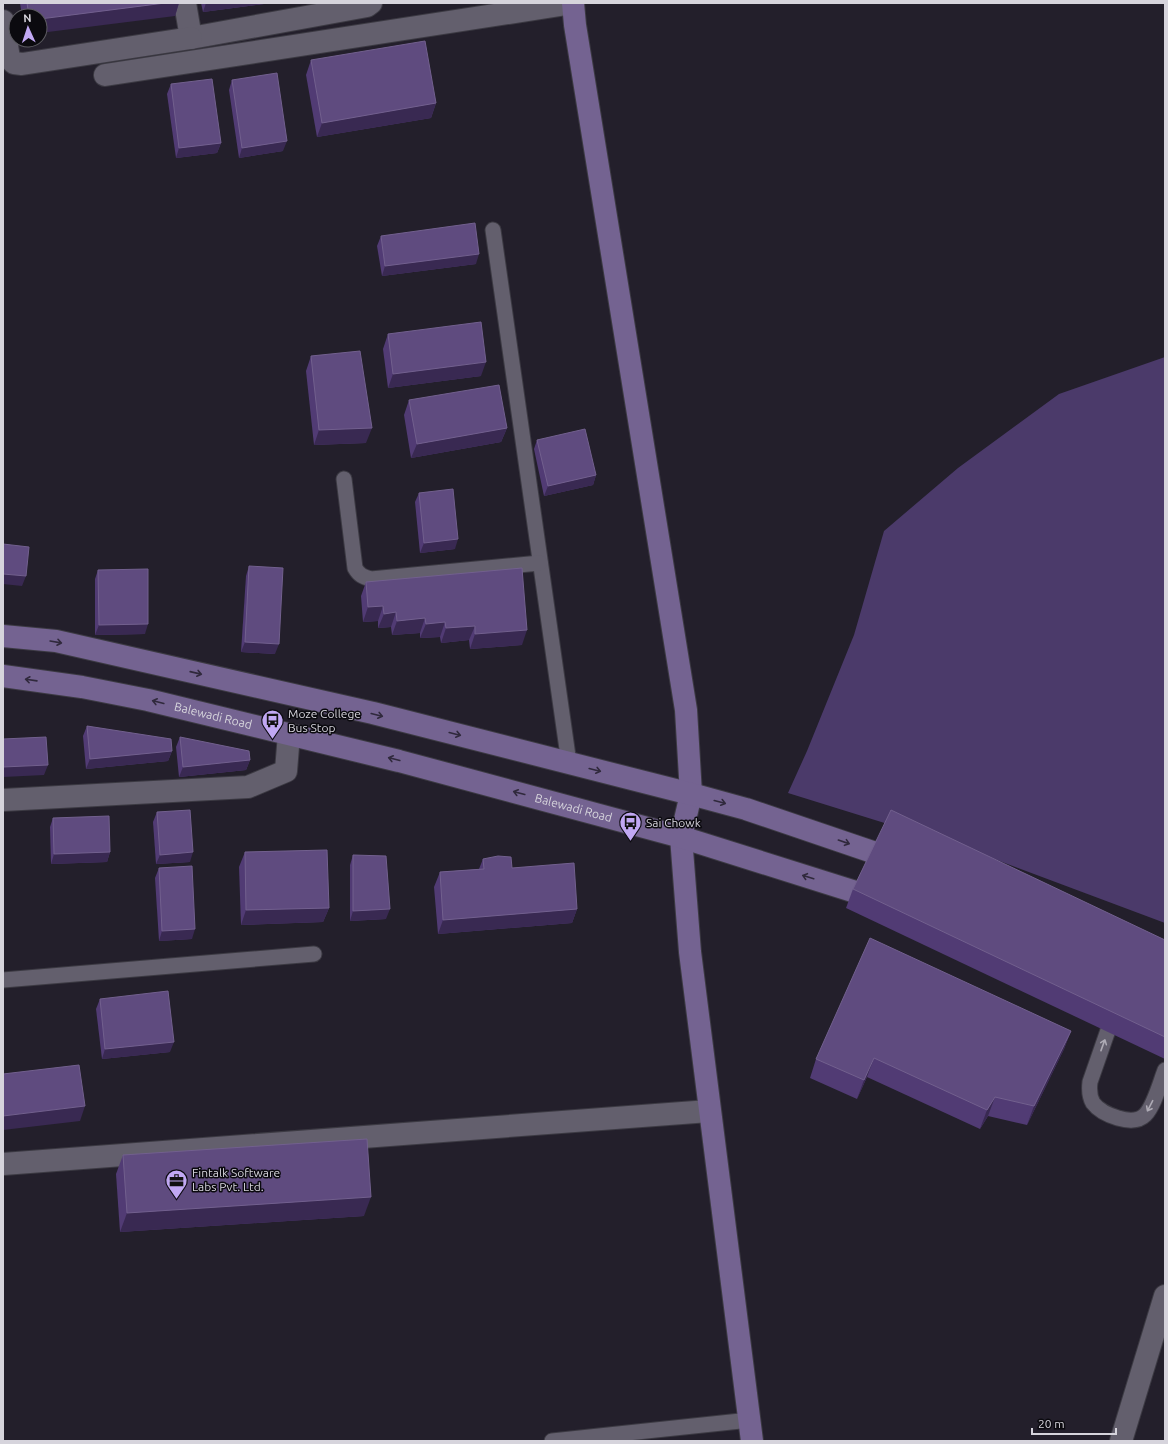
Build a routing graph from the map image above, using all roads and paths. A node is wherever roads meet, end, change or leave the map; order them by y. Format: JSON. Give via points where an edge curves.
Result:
{"nodes":[{"id":1,"x":185,"y":3,"type":"edge"},
{"id":2,"x":371,"y":3,"type":"edge"},
{"id":3,"x":573,"y":3,"type":"edge"},
{"id":4,"x":3,"y":21,"type":"edge"},
{"id":5,"x":191,"y":38,"type":"junction"},
{"id":6,"x":105,"y":75,"type":"dead end"},
{"id":7,"x":493,"y":230,"type":"dead end"},
{"id":8,"x":344,"y":480,"type":"dead end"},
{"id":9,"x":540,"y":563,"type":"junction"},
{"id":10,"x":3,"y":636,"type":"edge"},
{"id":11,"x":3,"y":676,"type":"edge"},
{"id":12,"x":288,"y":734,"type":"junction"},
{"id":13,"x":569,"y":763,"type":"junction"},
{"id":14,"x":691,"y":794,"type":"junction"},
{"id":15,"x":3,"y":800,"type":"edge"},
{"id":16,"x":681,"y":837,"type":"junction"},
{"id":17,"x":916,"y":867,"type":"edge"},
{"id":18,"x":903,"y":908,"type":"edge"},
{"id":19,"x":314,"y":954,"type":"dead end"},
{"id":20,"x":3,"y":980,"type":"edge"},
{"id":21,"x":1117,"y":1006,"type":"edge"},
{"id":22,"x":1165,"y":1070,"type":"edge"},
{"id":23,"x":709,"y":1111,"type":"junction"},
{"id":24,"x":3,"y":1164,"type":"edge"},
{"id":25,"x":1165,"y":1296,"type":"edge"},
{"id":26,"x":751,"y":1431,"type":"edge"},
{"id":27,"x":552,"y":1441,"type":"edge"},
{"id":28,"x":1121,"y":1441,"type":"edge"}],
"edges":[{"from":1,"to":5,"type":"street"},
{"from":2,"to":5,"type":"street","via":[[367,6]]},
{"from":3,"to":6,"type":"street"},
{"from":3,"to":14,"type":"main road","via":[[686,710]]},
{"from":4,"to":5,"type":"street","via":[[9,58],[14,63],[22,64]]},
{"from":7,"to":9,"type":"lane"},
{"from":8,"to":9,"type":"lane","via":[[355,568],[358,574],[364,577],[371,579]]},
{"from":9,"to":13,"type":"lane"},
{"from":10,"to":13,"type":"main road","one_way":true,"via":[[63,643],[373,713]]},
{"from":12,"to":11,"type":"main road","name":"Balewadi Road","one_way":true,"via":[[148,700],[82,687]]},
{"from":12,"to":15,"type":"street","via":[[286,771],[248,787]]},
{"from":16,"to":12,"type":"main road","name":"Balewadi Road","one_way":true,"via":[[399,761]]},
{"from":13,"to":14,"type":"main road","one_way":true},
{"from":14,"to":16,"type":"main road"},
{"from":14,"to":17,"type":"main road","one_way":true,"via":[[746,809]]},
{"from":18,"to":16,"type":"main road","name":"Balewadi Road","one_way":true},
{"from":16,"to":23,"type":"main road","via":[[690,952]]},
{"from":19,"to":20,"type":"lane"},
{"from":22,"to":21,"type":"lane","one_way":true,"via":[[1149,1110],[1144,1116],[1133,1121],[1120,1119],[1102,1112],[1093,1103],[1089,1093],[1090,1082]]},
{"from":23,"to":24,"type":"street"},
{"from":23,"to":26,"type":"main road"},
{"from":25,"to":28,"type":"street"},
{"from":26,"to":27,"type":"lane"}]}
